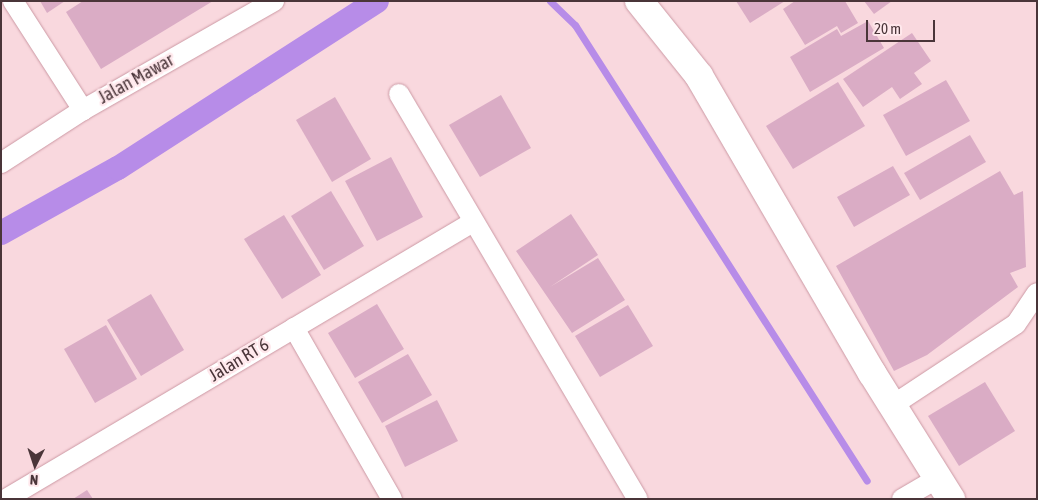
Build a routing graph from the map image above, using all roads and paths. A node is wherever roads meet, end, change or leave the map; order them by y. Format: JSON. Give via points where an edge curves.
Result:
{"nodes":[{"id":1,"x":13,"y":1,"type":"edge"},
{"id":2,"x":274,"y":1,"type":"edge"},
{"id":3,"x":647,"y":4,"type":"edge"},
{"id":4,"x":398,"y":94,"type":"dead end"},
{"id":5,"x":83,"y":110,"type":"junction"},
{"id":6,"x":1,"y":163,"type":"edge"},
{"id":7,"x":472,"y":222,"type":"junction"},
{"id":8,"x":1037,"y":293,"type":"edge"},
{"id":9,"x":294,"y":328,"type":"junction"},
{"id":10,"x":893,"y":405,"type":"junction"},
{"id":11,"x":944,"y":488,"type":"edge"},
{"id":12,"x":6,"y":499,"type":"edge"},
{"id":13,"x":392,"y":499,"type":"edge"},
{"id":14,"x":638,"y":499,"type":"edge"},
{"id":15,"x":902,"y":499,"type":"edge"}],
"edges":[{"from":1,"to":5,"type":"street"},
{"from":2,"to":5,"type":"street","name":"Jalan Mawar"},
{"from":3,"to":10,"type":"street","via":[[699,76]]},
{"from":4,"to":7,"type":"street"},
{"from":5,"to":6,"type":"street","name":"Jalan Mawar"},
{"from":7,"to":9,"type":"street","name":"Jalan RT 6"},
{"from":7,"to":14,"type":"street"},
{"from":8,"to":10,"type":"street","via":[[1016,324]]},
{"from":9,"to":12,"type":"street","name":"Jalan RT 6"},
{"from":9,"to":13,"type":"street"},
{"from":10,"to":11,"type":"street"},
{"from":11,"to":15,"type":"street"}]}
